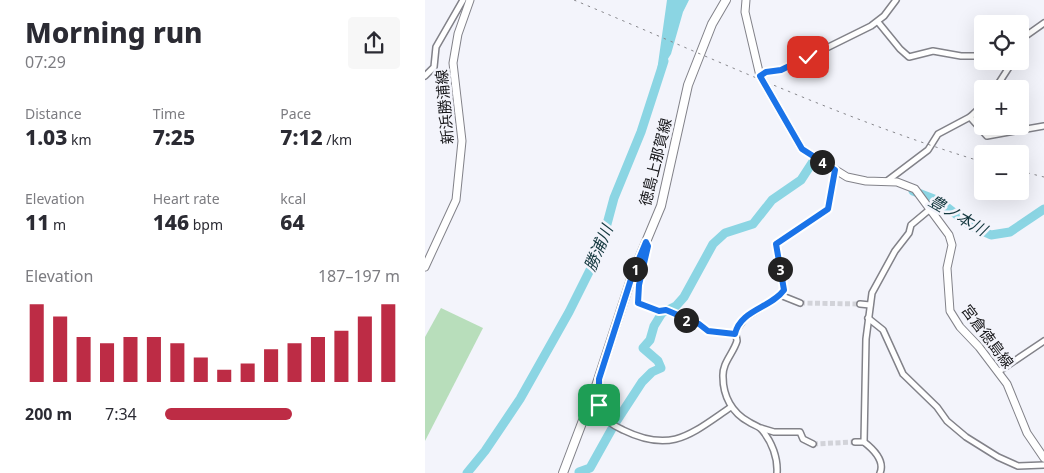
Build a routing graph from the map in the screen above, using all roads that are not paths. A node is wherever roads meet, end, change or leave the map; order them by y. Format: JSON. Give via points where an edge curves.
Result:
{"nodes":[{"id":1,"x":463,"y":0,"type":"edge"},
{"id":2,"x":470,"y":0,"type":"edge"},
{"id":3,"x":726,"y":0,"type":"edge"},
{"id":4,"x":746,"y":0,"type":"edge"},
{"id":5,"x":896,"y":0,"type":"edge"},
{"id":6,"x":879,"y":22,"type":"junction"},
{"id":7,"x":1044,"y":23,"type":"edge"},
{"id":8,"x":1029,"y":34,"type":"edge"},
{"id":9,"x":974,"y":56,"type":"edge"},
{"id":10,"x":425,"y":76,"type":"edge"},
{"id":11,"x":760,"y":76,"type":"junction"},
{"id":12,"x":974,"y":113,"type":"edge"},
{"id":13,"x":970,"y":117,"type":"junction"},
{"id":14,"x":1044,"y":126,"type":"edge"},
{"id":15,"x":835,"y":170,"type":"junction"},
{"id":16,"x":887,"y":181,"type":"junction"},
{"id":17,"x":929,"y":210,"type":"junction"},
{"id":18,"x":646,"y":242,"type":"junction"},
{"id":19,"x":434,"y":249,"type":"junction"},
{"id":20,"x":425,"y":257,"type":"edge"},
{"id":21,"x":425,"y":267,"type":"edge"},
{"id":22,"x":781,"y":295,"type":"junction"},
{"id":23,"x":800,"y":303,"type":"tunnel mouth"},
{"id":24,"x":860,"y":304,"type":"tunnel mouth"},
{"id":25,"x":870,"y":305,"type":"junction"},
{"id":26,"x":868,"y":318,"type":"junction"},
{"id":27,"x":735,"y":334,"type":"junction"},
{"id":28,"x":1044,"y":341,"type":"edge"},
{"id":29,"x":998,"y":372,"type":"junction"},
{"id":30,"x":599,"y":379,"type":"junction"},
{"id":31,"x":731,"y":407,"type":"junction"},
{"id":32,"x":761,"y":428,"type":"junction"},
{"id":33,"x":855,"y":442,"type":"tunnel mouth"},
{"id":34,"x":864,"y":442,"type":"junction"},
{"id":35,"x":813,"y":444,"type":"tunnel mouth"},
{"id":36,"x":1044,"y":458,"type":"edge"},
{"id":37,"x":1044,"y":465,"type":"edge"},
{"id":38,"x":563,"y":473,"type":"edge"},
{"id":39,"x":777,"y":473,"type":"edge"},
{"id":40,"x":880,"y":473,"type":"edge"}],
"edges":[{"from":1,"to":10,"type":"street","via":[[437,47],[434,67]]},
{"from":2,"to":19,"type":"main road","name":"新浜勝浦線","via":[[458,34],[453,63],[461,121],[461,168],[456,200]]},
{"from":3,"to":18,"type":"main road","name":"徳島上那賀線","via":[[712,24],[688,85],[665,193]]},
{"from":4,"to":11,"type":"main road","name":"宮倉徳島線","via":[[745,12]]},
{"from":5,"to":6,"type":"street"},
{"from":6,"to":9,"type":"street","via":[[909,57],[933,51]]},
{"from":6,"to":11,"type":"street","via":[[781,70]]},
{"from":7,"to":8,"type":"street"},
{"from":11,"to":15,"type":"main road","name":"宮倉徳島線","via":[[802,149]]},
{"from":12,"to":13,"type":"street"},
{"from":13,"to":14,"type":"street","via":[[987,136]]},
{"from":13,"to":16,"type":"street","via":[[938,134],[928,150]]},
{"from":15,"to":16,"type":"main road","name":"宮倉徳島線","via":[[854,179]]},
{"from":15,"to":22,"type":"street","via":[[828,209],[776,244],[785,284]]},
{"from":16,"to":17,"type":"main road","name":"宮倉徳島線","via":[[915,189]]},
{"from":17,"to":25,"type":"street","via":[[911,225],[875,286]]},
{"from":17,"to":29,"type":"main road","name":"宮倉徳島線","via":[[951,240],[947,268],[951,311],[960,327]]},
{"from":18,"to":27,"type":"street","via":[[648,246],[638,303],[659,311],[666,310],[708,331]]},
{"from":18,"to":30,"type":"main road","name":"徳島上那賀線"},
{"from":19,"to":20,"type":"main road"},
{"from":19,"to":21,"type":"main road","name":"新浜勝浦線"},
{"from":22,"to":23,"type":"street"},
{"from":22,"to":27,"type":"street","via":[[745,318]]},
{"from":24,"to":25,"type":"street"},
{"from":25,"to":26,"type":"street"},
{"from":26,"to":34,"type":"street"},
{"from":26,"to":37,"type":"street","via":[[883,330],[903,374],[966,437],[1017,466]]},
{"from":27,"to":31,"type":"street","via":[[737,340],[722,375]]},
{"from":28,"to":29,"type":"street"},
{"from":29,"to":36,"type":"main road","name":"宮倉徳島線","via":[[1011,392],[1027,433]]},
{"from":30,"to":31,"type":"street","via":[[600,413],[610,423],[642,440],[670,441],[700,428]]},
{"from":30,"to":38,"type":"main road","name":"徳島上那賀線"},
{"from":31,"to":32,"type":"street"},
{"from":32,"to":35,"type":"street","via":[[774,432],[801,432],[803,440]]},
{"from":32,"to":39,"type":"street","via":[[777,457]]},
{"from":33,"to":34,"type":"street"},
{"from":34,"to":40,"type":"street","via":[[881,462]]}]}
